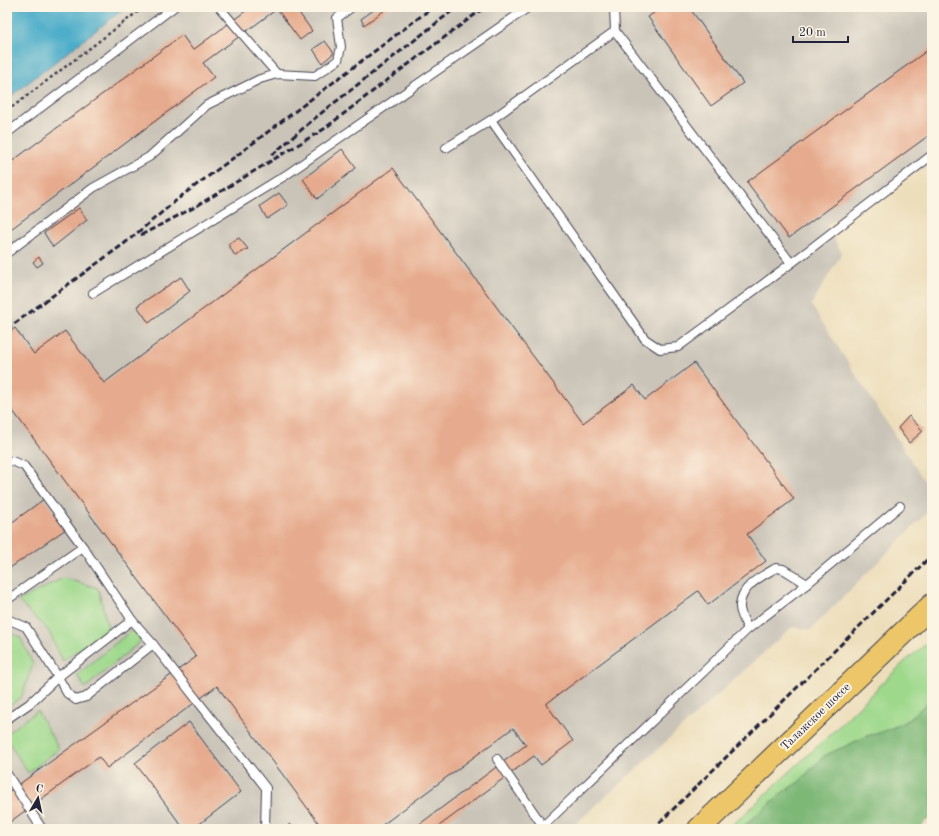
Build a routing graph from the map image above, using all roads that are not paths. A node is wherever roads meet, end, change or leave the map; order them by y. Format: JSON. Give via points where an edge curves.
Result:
{"nodes":[{"id":1,"x":174,"y":7,"type":"edge"},
{"id":2,"x":219,"y":7,"type":"edge"},
{"id":3,"x":352,"y":7,"type":"edge"},
{"id":4,"x":529,"y":7,"type":"edge"},
{"id":5,"x":614,"y":7,"type":"edge"},
{"id":6,"x":615,"y":31,"type":"junction"},
{"id":7,"x":277,"y":74,"type":"junction"},
{"id":8,"x":492,"y":120,"type":"junction"},
{"id":9,"x":7,"y":133,"type":"edge"},
{"id":10,"x":446,"y":148,"type":"dead end"},
{"id":11,"x":932,"y":155,"type":"edge"},
{"id":12,"x":7,"y":253,"type":"edge"},
{"id":13,"x":791,"y":263,"type":"junction"},
{"id":14,"x":94,"y":293,"type":"dead end"},
{"id":15,"x":7,"y":462,"type":"edge"},
{"id":16,"x":900,"y":506,"type":"dead end"},
{"id":17,"x":84,"y":547,"type":"junction"},
{"id":18,"x":807,"y":584,"type":"junction"},
{"id":19,"x":7,"y":600,"type":"edge"},
{"id":20,"x":932,"y":605,"type":"edge"},
{"id":21,"x":7,"y":619,"type":"edge"},
{"id":22,"x":132,"y":620,"type":"junction"},
{"id":23,"x":748,"y":629,"type":"junction"},
{"id":24,"x":153,"y":644,"type":"junction"},
{"id":25,"x":58,"y":677,"type":"junction"},
{"id":26,"x":7,"y":719,"type":"edge"},
{"id":27,"x":497,"y":759,"type":"dead end"},
{"id":28,"x":7,"y":774,"type":"edge"},
{"id":29,"x":541,"y":828,"type":"edge"},
{"id":30,"x":42,"y":829,"type":"edge"},
{"id":31,"x":265,"y":829,"type":"edge"},
{"id":32,"x":699,"y":829,"type":"edge"}],
"edges":[{"from":1,"to":9,"type":"lane"},
{"from":2,"to":7,"type":"lane"},
{"from":3,"to":7,"type":"lane","via":[[337,18],[342,46],[338,60],[315,76]]},
{"from":4,"to":14,"type":"lane","via":[[286,175]]},
{"from":5,"to":6,"type":"lane"},
{"from":6,"to":8,"type":"lane"},
{"from":6,"to":13,"type":"lane"},
{"from":7,"to":12,"type":"lane","via":[[260,79],[207,105],[149,157],[93,188]]},
{"from":8,"to":10,"type":"lane"},
{"from":8,"to":13,"type":"lane","via":[[645,339],[660,349],[678,346]]},
{"from":11,"to":13,"type":"lane"},
{"from":15,"to":17,"type":"lane","via":[[12,461],[24,466]]},
{"from":16,"to":18,"type":"lane"},
{"from":17,"to":19,"type":"lane"},
{"from":17,"to":22,"type":"lane"},
{"from":18,"to":23,"type":"lane"},
{"from":18,"to":23,"type":"lane","via":[[783,569],[776,568],[749,585],[739,606]]},
{"from":20,"to":32,"type":"main road","name":"Талажское шоссе"},
{"from":21,"to":25,"type":"lane","via":[[26,627]]},
{"from":22,"to":24,"type":"lane"},
{"from":22,"to":25,"type":"lane"},
{"from":23,"to":29,"type":"lane"},
{"from":24,"to":25,"type":"lane","via":[[86,697],[76,700],[67,693]]},
{"from":24,"to":31,"type":"lane","via":[[266,788]]},
{"from":25,"to":26,"type":"lane","via":[[29,704]]},
{"from":27,"to":29,"type":"lane"},
{"from":28,"to":30,"type":"lane"}]}
